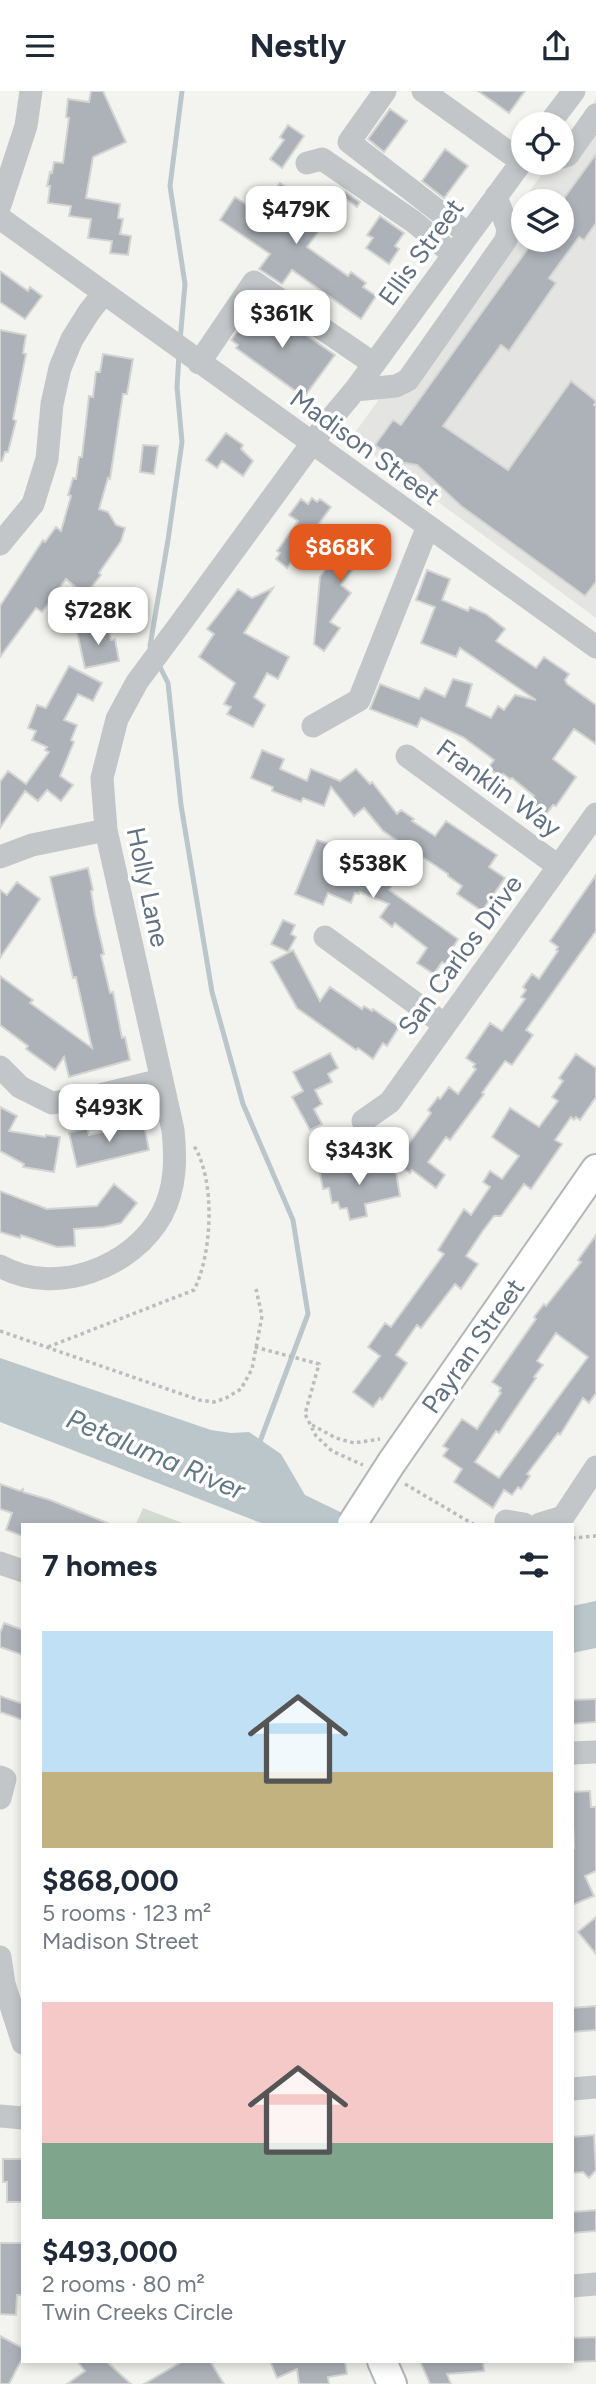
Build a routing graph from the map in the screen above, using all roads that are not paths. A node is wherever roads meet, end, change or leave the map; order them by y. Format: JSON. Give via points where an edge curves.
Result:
{"nodes":[{"id":1,"x":31,"y":91,"type":"edge"},
{"id":2,"x":385,"y":91,"type":"edge"},
{"id":3,"x":423,"y":91,"type":"edge"},
{"id":4,"x":574,"y":91,"type":"edge"},
{"id":5,"x":558,"y":112,"type":"edge"},
{"id":6,"x":596,"y":115,"type":"edge"},
{"id":7,"x":574,"y":146,"type":"edge"},
{"id":8,"x":511,"y":153,"type":"edge"},
{"id":9,"x":307,"y":163,"type":"dead end"},
{"id":10,"x":512,"y":175,"type":"edge"},
{"id":11,"x":496,"y":196,"type":"junction"},
{"id":12,"x":0,"y":205,"type":"edge"},
{"id":13,"x":0,"y":218,"type":"edge"},
{"id":14,"x":468,"y":234,"type":"junction"},
{"id":15,"x":454,"y":255,"type":"junction"},
{"id":16,"x":104,"y":293,"type":"junction"},
{"id":17,"x":196,"y":360,"type":"junction"},
{"id":18,"x":374,"y":364,"type":"junction"},
{"id":19,"x":355,"y":390,"type":"junction"},
{"id":20,"x":312,"y":443,"type":"junction"},
{"id":21,"x":428,"y":526,"type":"junction"},
{"id":22,"x":0,"y":544,"type":"edge"},
{"id":23,"x":596,"y":647,"type":"edge"},
{"id":24,"x":313,"y":726,"type":"dead end"},
{"id":25,"x":407,"y":756,"type":"dead end"},
{"id":26,"x":596,"y":814,"type":"edge"},
{"id":27,"x":106,"y":830,"type":"junction"},
{"id":28,"x":0,"y":857,"type":"edge"},
{"id":29,"x":558,"y":866,"type":"junction"},
{"id":30,"x":324,"y":937,"type":"dead end"},
{"id":31,"x":444,"y":1025,"type":"junction"},
{"id":32,"x":0,"y":1067,"type":"edge"},
{"id":33,"x":161,"y":1080,"type":"junction"},
{"id":34,"x":363,"y":1121,"type":"dead end"},
{"id":35,"x":596,"y":1169,"type":"edge"},
{"id":36,"x":0,"y":1266,"type":"edge"},
{"id":37,"x":596,"y":1467,"type":"edge"},
{"id":38,"x":353,"y":1523,"type":"edge"},
{"id":39,"x":543,"y":1523,"type":"edge"},
{"id":40,"x":0,"y":1563,"type":"edge"},
{"id":41,"x":21,"y":1570,"type":"edge"},
{"id":42,"x":596,"y":1752,"type":"edge"},
{"id":43,"x":574,"y":1753,"type":"edge"},
{"id":44,"x":0,"y":1777,"type":"edge"},
{"id":45,"x":0,"y":1798,"type":"edge"},
{"id":46,"x":0,"y":1957,"type":"edge"},
{"id":47,"x":21,"y":2037,"type":"edge"},
{"id":48,"x":596,"y":2087,"type":"edge"},
{"id":49,"x":574,"y":2089,"type":"edge"},
{"id":50,"x":0,"y":2116,"type":"edge"},
{"id":51,"x":21,"y":2118,"type":"edge"},
{"id":52,"x":596,"y":2284,"type":"edge"},
{"id":53,"x":574,"y":2286,"type":"edge"},
{"id":54,"x":383,"y":2363,"type":"edge"},
{"id":55,"x":391,"y":2384,"type":"edge"}],
"edges":[{"from":1,"to":12,"type":"street","via":[[26,126]]},
{"from":2,"to":14,"type":"street","via":[[349,142]]},
{"from":3,"to":8,"type":"street"},
{"from":4,"to":5,"type":"street"},
{"from":6,"to":7,"type":"street"},
{"from":9,"to":15,"type":"street","via":[[322,159]]},
{"from":10,"to":11,"type":"street","name":"Ellis Street"},
{"from":11,"to":14,"type":"street","name":"Ellis Street"},
{"from":11,"to":19,"type":"street","via":[[508,229],[506,240],[408,380],[396,386]]},
{"from":13,"to":16,"type":"street","name":"Madison Street"},
{"from":14,"to":15,"type":"street","name":"Ellis Street"},
{"from":15,"to":18,"type":"street","name":"Ellis Street"},
{"from":16,"to":17,"type":"street","name":"Madison Street"},
{"from":16,"to":22,"type":"street","via":[[72,339],[60,368],[47,459],[33,504]]},
{"from":17,"to":18,"type":"street","via":[[254,282]]},
{"from":17,"to":20,"type":"street","name":"Madison Street"},
{"from":18,"to":19,"type":"street","name":"Ellis Street"},
{"from":19,"to":20,"type":"street","name":"Ellis Street"},
{"from":20,"to":21,"type":"street","name":"Madison Street"},
{"from":20,"to":27,"type":"street","name":"Holly Lane","via":[[137,682],[117,719],[102,778]]},
{"from":21,"to":23,"type":"street","name":"Madison Street"},
{"from":21,"to":24,"type":"street","via":[[359,700]]},
{"from":25,"to":29,"type":"street","name":"Franklin Way"},
{"from":26,"to":29,"type":"street","name":"San Carlos Drive"},
{"from":27,"to":28,"type":"street","via":[[32,845]]},
{"from":27,"to":33,"type":"street","name":"Holly Lane"},
{"from":29,"to":31,"type":"street","name":"San Carlos Drive"},
{"from":30,"to":31,"type":"street"},
{"from":31,"to":34,"type":"street","name":"San Carlos Drive","via":[[390,1102]]},
{"from":32,"to":33,"type":"street","via":[[20,1087],[52,1103]]},
{"from":33,"to":36,"type":"street","name":"Holly Lane","via":[[176,1161],[170,1192],[148,1234],[104,1268],[78,1275],[27,1277]]},
{"from":35,"to":38,"type":"main road","name":"Payran Street","bridge":true},
{"from":37,"to":39,"type":"street","via":[[563,1517]]},
{"from":40,"to":41,"type":"street"},
{"from":42,"to":43,"type":"street"},
{"from":44,"to":45,"type":"street","via":[[5,1779]]},
{"from":46,"to":47,"type":"street"},
{"from":48,"to":49,"type":"street"},
{"from":50,"to":51,"type":"street"},
{"from":52,"to":53,"type":"street"},
{"from":54,"to":55,"type":"main road"}]}
